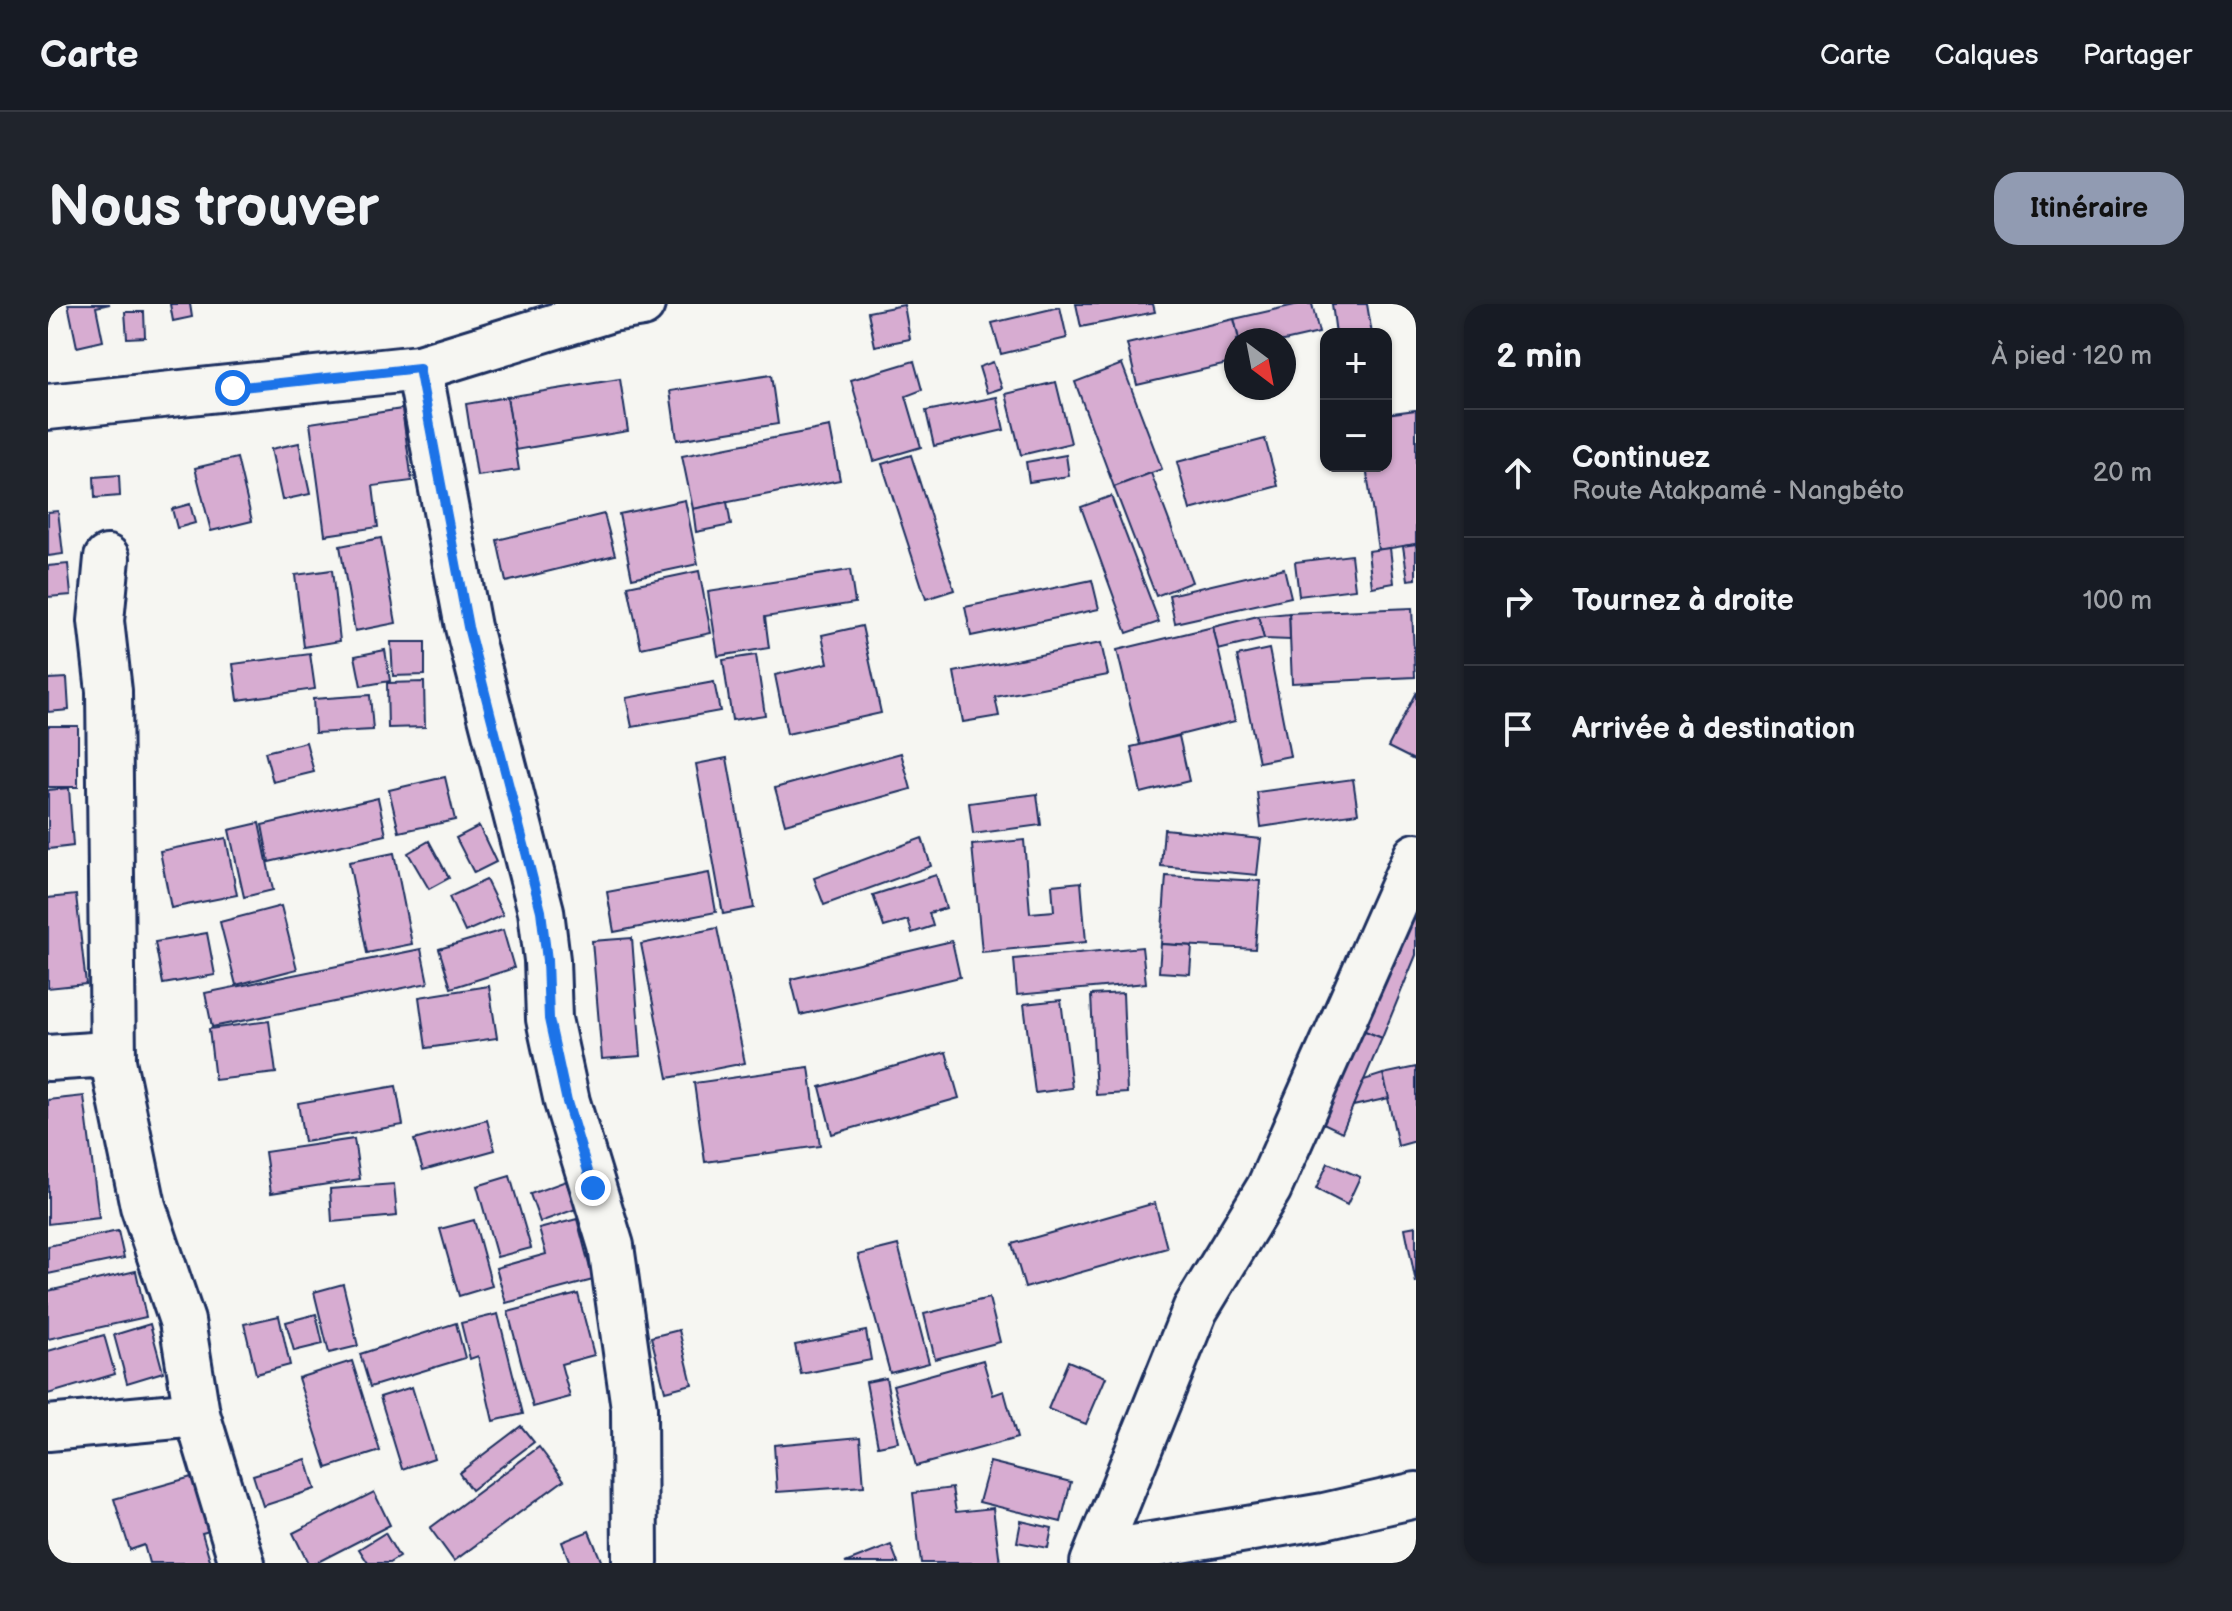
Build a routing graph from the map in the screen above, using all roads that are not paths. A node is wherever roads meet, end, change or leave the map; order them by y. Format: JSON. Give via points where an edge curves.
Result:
{"nodes":[{"id":1,"x":642,"y":304,"type":"edge"},
{"id":2,"x":419,"y":368,"type":"junction"},
{"id":3,"x":48,"y":407,"type":"edge"},
{"id":4,"x":107,"y":558,"type":"dead end"},
{"id":5,"x":1416,"y":856,"type":"edge"},
{"id":6,"x":48,"y":1058,"type":"edge"},
{"id":7,"x":113,"y":1061,"type":"junction"},
{"id":8,"x":197,"y":1414,"type":"junction"},
{"id":9,"x":48,"y":1428,"type":"edge"},
{"id":10,"x":1416,"y":1495,"type":"edge"},
{"id":11,"x":1096,"y":1558,"type":"edge"},
{"id":12,"x":242,"y":1563,"type":"edge"},
{"id":13,"x":635,"y":1563,"type":"edge"}],
"edges":[{"from":1,"to":2,"type":"street"},
{"from":2,"to":3,"type":"street"},
{"from":2,"to":13,"type":"street","via":[[468,627],[541,911],[549,1019],[567,1102],[611,1246],[634,1408]]},
{"from":4,"to":7,"type":"street","via":[[101,621],[109,691]]},
{"from":5,"to":11,"type":"street","via":[[1269,1188],[1195,1310]]},
{"from":6,"to":7,"type":"street","via":[[93,1055]]},
{"from":7,"to":8,"type":"street","via":[[143,1206],[182,1321]]},
{"from":8,"to":9,"type":"street"},
{"from":8,"to":12,"type":"street"},
{"from":10,"to":11,"type":"street"}]}
